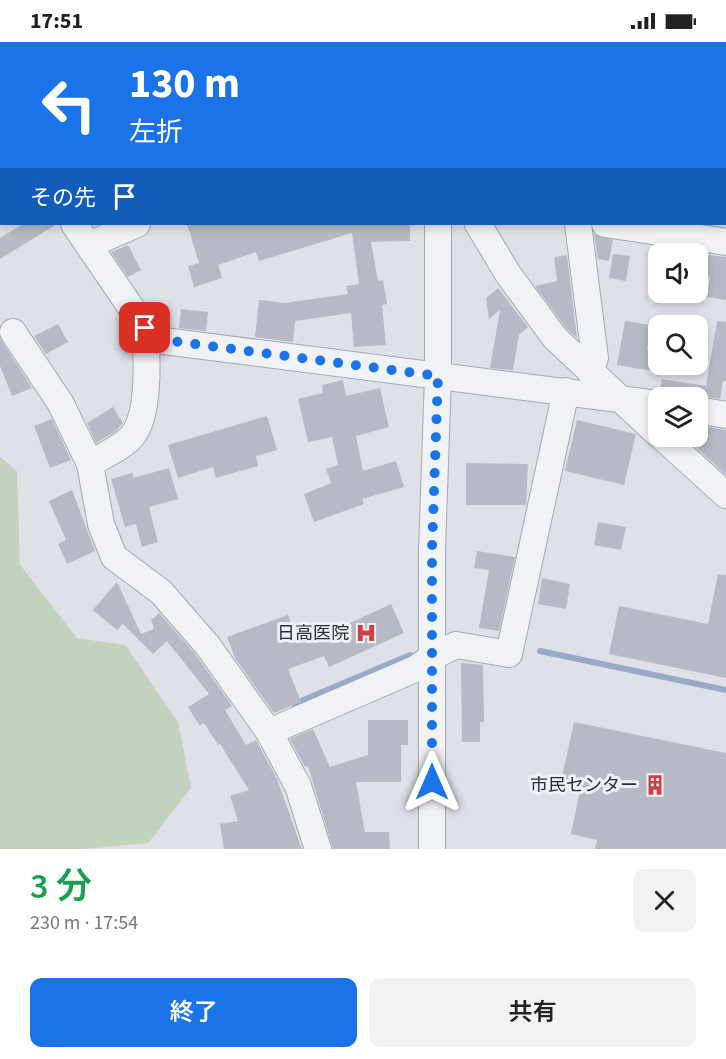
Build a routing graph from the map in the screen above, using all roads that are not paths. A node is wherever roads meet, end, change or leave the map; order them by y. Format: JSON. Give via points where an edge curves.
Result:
{"nodes":[{"id":1,"x":75,"y":225,"type":"edge"},
{"id":2,"x":135,"y":225,"type":"edge"},
{"id":3,"x":438,"y":225,"type":"edge"},
{"id":4,"x":479,"y":225,"type":"edge"},
{"id":5,"x":578,"y":225,"type":"edge"},
{"id":6,"x":612,"y":225,"type":"edge"},
{"id":7,"x":726,"y":242,"type":"edge"},
{"id":8,"x":89,"y":244,"type":"junction"},
{"id":9,"x":145,"y":328,"type":"junction"},
{"id":10,"x":13,"y":332,"type":"dead end"},
{"id":11,"x":590,"y":372,"type":"junction"},
{"id":12,"x":438,"y":376,"type":"junction"},
{"id":13,"x":566,"y":391,"type":"junction"},
{"id":14,"x":617,"y":398,"type":"junction"},
{"id":15,"x":648,"y":403,"type":"edge"},
{"id":16,"x":708,"y":412,"type":"edge"},
{"id":17,"x":726,"y":415,"type":"edge"},
{"id":18,"x":648,"y":425,"type":"edge"},
{"id":19,"x":673,"y":447,"type":"edge"},
{"id":20,"x":90,"y":464,"type":"junction"},
{"id":21,"x":726,"y":495,"type":"edge"},
{"id":22,"x":432,"y":657,"type":"junction"},
{"id":23,"x":269,"y":732,"type":"junction"},
{"id":24,"x":318,"y":849,"type":"edge"},
{"id":25,"x":432,"y":849,"type":"edge"}],
"edges":[{"from":1,"to":8,"type":"street"},
{"from":2,"to":8,"type":"street"},
{"from":3,"to":12,"type":"street"},
{"from":4,"to":11,"type":"street","via":[[548,329]]},
{"from":5,"to":11,"type":"street","via":[[595,358]]},
{"from":6,"to":7,"type":"street"},
{"from":8,"to":9,"type":"street"},
{"from":9,"to":12,"type":"street","via":[[164,340]]},
{"from":9,"to":20,"type":"street","via":[[142,416],[133,436]]},
{"from":10,"to":20,"type":"street","via":[[61,405]]},
{"from":11,"to":14,"type":"street"},
{"from":12,"to":13,"type":"street"},
{"from":12,"to":22,"type":"street"},
{"from":13,"to":14,"type":"street"},
{"from":13,"to":22,"type":"street","via":[[509,654],[456,645]]},
{"from":14,"to":15,"type":"street"},
{"from":14,"to":18,"type":"street"},
{"from":16,"to":17,"type":"street"},
{"from":19,"to":21,"type":"street"},
{"from":20,"to":23,"type":"street","via":[[101,524],[114,557],[160,592],[201,638]]},
{"from":22,"to":23,"type":"street","via":[[415,669]]},
{"from":22,"to":25,"type":"street"},
{"from":23,"to":24,"type":"street","via":[[298,786]]}]}
